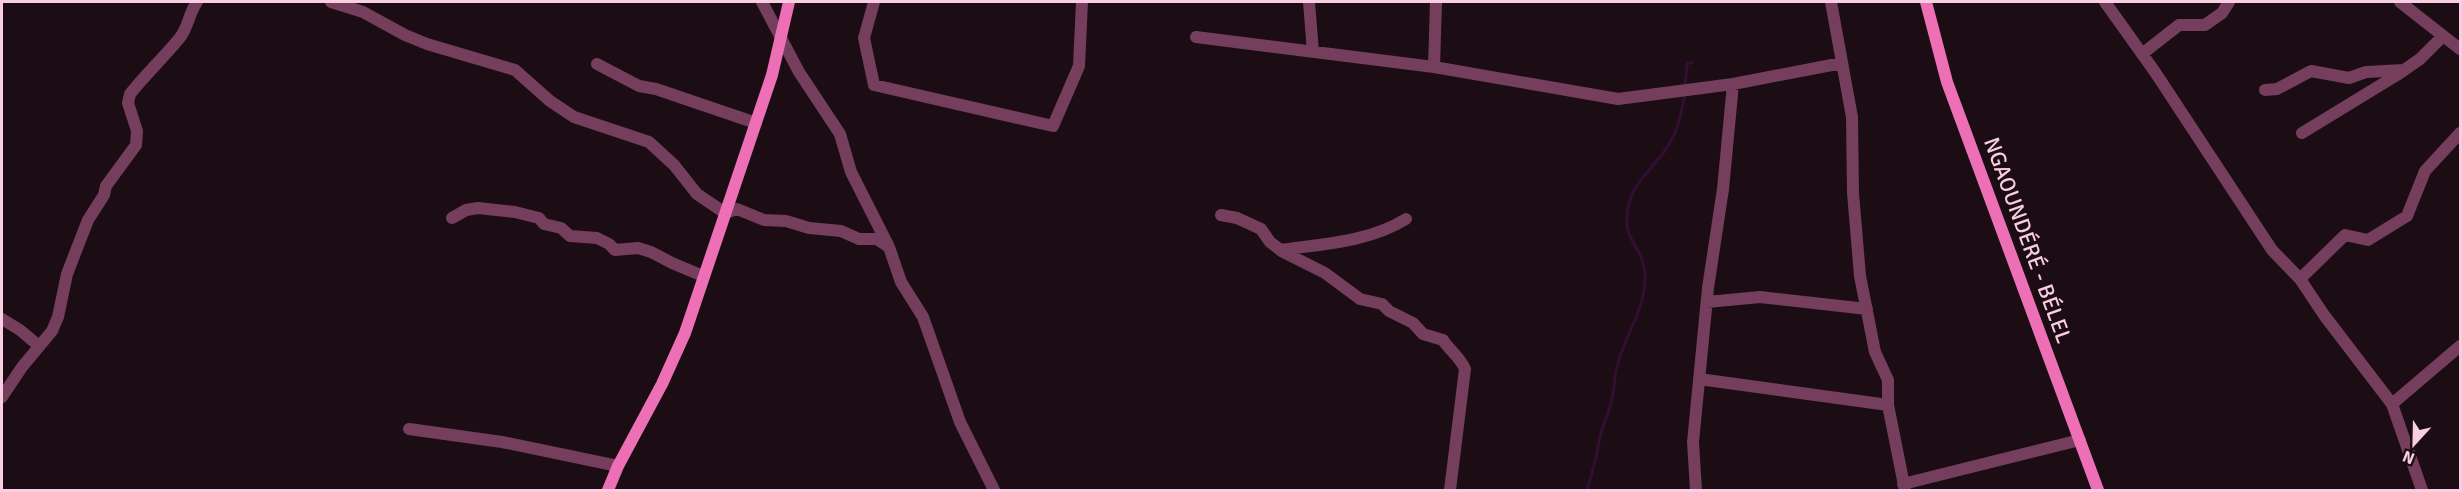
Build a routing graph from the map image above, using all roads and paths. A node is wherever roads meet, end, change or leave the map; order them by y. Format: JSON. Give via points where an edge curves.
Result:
{"nodes":[{"id":1,"x":197,"y":2,"type":"edge"},
{"id":2,"x":332,"y":2,"type":"edge"},
{"id":3,"x":762,"y":2,"type":"edge"},
{"id":4,"x":789,"y":2,"type":"edge"},
{"id":5,"x":874,"y":2,"type":"edge"},
{"id":6,"x":1082,"y":2,"type":"edge"},
{"id":7,"x":1309,"y":2,"type":"edge"},
{"id":8,"x":1436,"y":2,"type":"edge"},
{"id":9,"x":1831,"y":2,"type":"edge"},
{"id":10,"x":1926,"y":2,"type":"edge"},
{"id":11,"x":2105,"y":2,"type":"edge"},
{"id":12,"x":2229,"y":2,"type":"edge"},
{"id":13,"x":2400,"y":2,"type":"edge"},
{"id":14,"x":2443,"y":36,"type":"junction"},
{"id":15,"x":782,"y":37,"type":"junction"},
{"id":16,"x":1196,"y":37,"type":"dead end"},
{"id":17,"x":2460,"y":49,"type":"edge"},
{"id":18,"x":1312,"y":52,"type":"junction"},
{"id":19,"x":2142,"y":54,"type":"junction"},
{"id":20,"x":1842,"y":63,"type":"junction"},
{"id":21,"x":597,"y":64,"type":"dead end"},
{"id":22,"x":1434,"y":68,"type":"junction"},
{"id":23,"x":2404,"y":70,"type":"junction"},
{"id":24,"x":1733,"y":84,"type":"junction"},
{"id":25,"x":2265,"y":90,"type":"dead end"},
{"id":26,"x":756,"y":123,"type":"junction"},
{"id":27,"x":2460,"y":133,"type":"edge"},
{"id":28,"x":2302,"y":134,"type":"dead end"},
{"id":29,"x":725,"y":213,"type":"junction"},
{"id":30,"x":1221,"y":215,"type":"dead end"},
{"id":31,"x":452,"y":218,"type":"dead end"},
{"id":32,"x":1406,"y":219,"type":"dead end"},
{"id":33,"x":889,"y":247,"type":"junction"},
{"id":34,"x":1280,"y":250,"type":"junction"},
{"id":35,"x":704,"y":276,"type":"junction"},
{"id":36,"x":2300,"y":279,"type":"junction"},
{"id":37,"x":1707,"y":302,"type":"junction"},
{"id":38,"x":1867,"y":309,"type":"junction"},
{"id":39,"x":2,"y":319,"type":"edge"},
{"id":40,"x":39,"y":346,"type":"junction"},
{"id":41,"x":2460,"y":346,"type":"edge"},
{"id":42,"x":1699,"y":379,"type":"junction"},
{"id":43,"x":2,"y":398,"type":"edge"},
{"id":44,"x":2392,"y":404,"type":"junction"},
{"id":45,"x":1888,"y":405,"type":"junction"},
{"id":46,"x":409,"y":429,"type":"dead end"},
{"id":47,"x":2080,"y":440,"type":"junction"},
{"id":48,"x":618,"y":466,"type":"junction"},
{"id":49,"x":1904,"y":487,"type":"edge"},
{"id":50,"x":608,"y":490,"type":"edge"},
{"id":51,"x":994,"y":490,"type":"edge"},
{"id":52,"x":1450,"y":490,"type":"edge"},
{"id":53,"x":1696,"y":490,"type":"edge"},
{"id":54,"x":2098,"y":490,"type":"edge"},
{"id":55,"x":2422,"y":490,"type":"edge"}],
"edges":[{"from":1,"to":40,"type":"street","via":[[178,40],[130,94],[128,104],[137,131],[136,145],[106,186],[88,220],[67,274],[58,317],[49,337]]},
{"from":2,"to":29,"type":"street","via":[[363,12],[427,44],[515,69],[574,117],[649,142],[697,194]]},
{"from":3,"to":15,"type":"street"},
{"from":4,"to":15,"type":"street"},
{"from":5,"to":6,"type":"street","via":[[864,38],[874,85],[1053,126],[1079,66]]},
{"from":7,"to":18,"type":"street"},
{"from":8,"to":22,"type":"street"},
{"from":9,"to":20,"type":"street"},
{"from":10,"to":47,"type":"street","name":"NGAOUNDÉRÉ - BÉLEL","via":[[1947,82]]},
{"from":11,"to":19,"type":"street"},
{"from":12,"to":19,"type":"street","via":[[2222,13],[2205,25],[2179,25]]},
{"from":13,"to":14,"type":"street"},
{"from":14,"to":17,"type":"street"},
{"from":14,"to":23,"type":"street"},
{"from":15,"to":26,"type":"street"},
{"from":15,"to":33,"type":"street","via":[[799,72],[840,134],[851,172]]},
{"from":16,"to":18,"type":"street"},
{"from":18,"to":22,"type":"street"},
{"from":19,"to":36,"type":"street","via":[[2272,250]]},
{"from":20,"to":24,"type":"street"},
{"from":20,"to":38,"type":"street","via":[[1852,117],[1853,193]]},
{"from":21,"to":26,"type":"street","via":[[639,86]]},
{"from":22,"to":24,"type":"street","via":[[1618,99]]},
{"from":23,"to":25,"type":"street","via":[[2366,72],[2349,78],[2311,71],[2277,89]]},
{"from":23,"to":28,"type":"street"},
{"from":24,"to":37,"type":"street"},
{"from":26,"to":29,"type":"street"},
{"from":27,"to":36,"type":"street","via":[[2425,171],[2407,216],[2368,240],[2345,235]]},
{"from":29,"to":33,"type":"street","via":[[737,209],[764,220],[841,231],[859,239],[878,239]]},
{"from":29,"to":35,"type":"street"},
{"from":30,"to":34,"type":"street","via":[[1262,229]]},
{"from":31,"to":35,"type":"street","via":[[478,208],[515,212],[539,218],[570,236],[597,238],[615,250],[638,248],[651,252]]},
{"from":32,"to":34,"type":"street","via":[[1343,241]]},
{"from":33,"to":51,"type":"street","via":[[901,282],[923,318],[960,422]]},
{"from":34,"to":52,"type":"street","via":[[1325,273],[1360,299],[1382,304],[1424,334],[1443,340],[1460,357],[1465,369]]},
{"from":35,"to":48,"type":"street","via":[[662,384]]},
{"from":36,"to":44,"type":"street"},
{"from":37,"to":38,"type":"street","via":[[1760,297]]},
{"from":37,"to":42,"type":"street"},
{"from":38,"to":45,"type":"street","via":[[1875,352],[1888,380]]},
{"from":39,"to":40,"type":"street"},
{"from":40,"to":43,"type":"street"},
{"from":41,"to":44,"type":"street"},
{"from":42,"to":45,"type":"street"},
{"from":42,"to":53,"type":"street","via":[[1693,442]]},
{"from":44,"to":55,"type":"street"},
{"from":45,"to":49,"type":"street"},
{"from":46,"to":48,"type":"street","via":[[502,442]]},
{"from":47,"to":49,"type":"street"},
{"from":47,"to":54,"type":"street","name":"NGAOUNDÉRÉ - BÉLEL"},
{"from":48,"to":50,"type":"street"}]}
